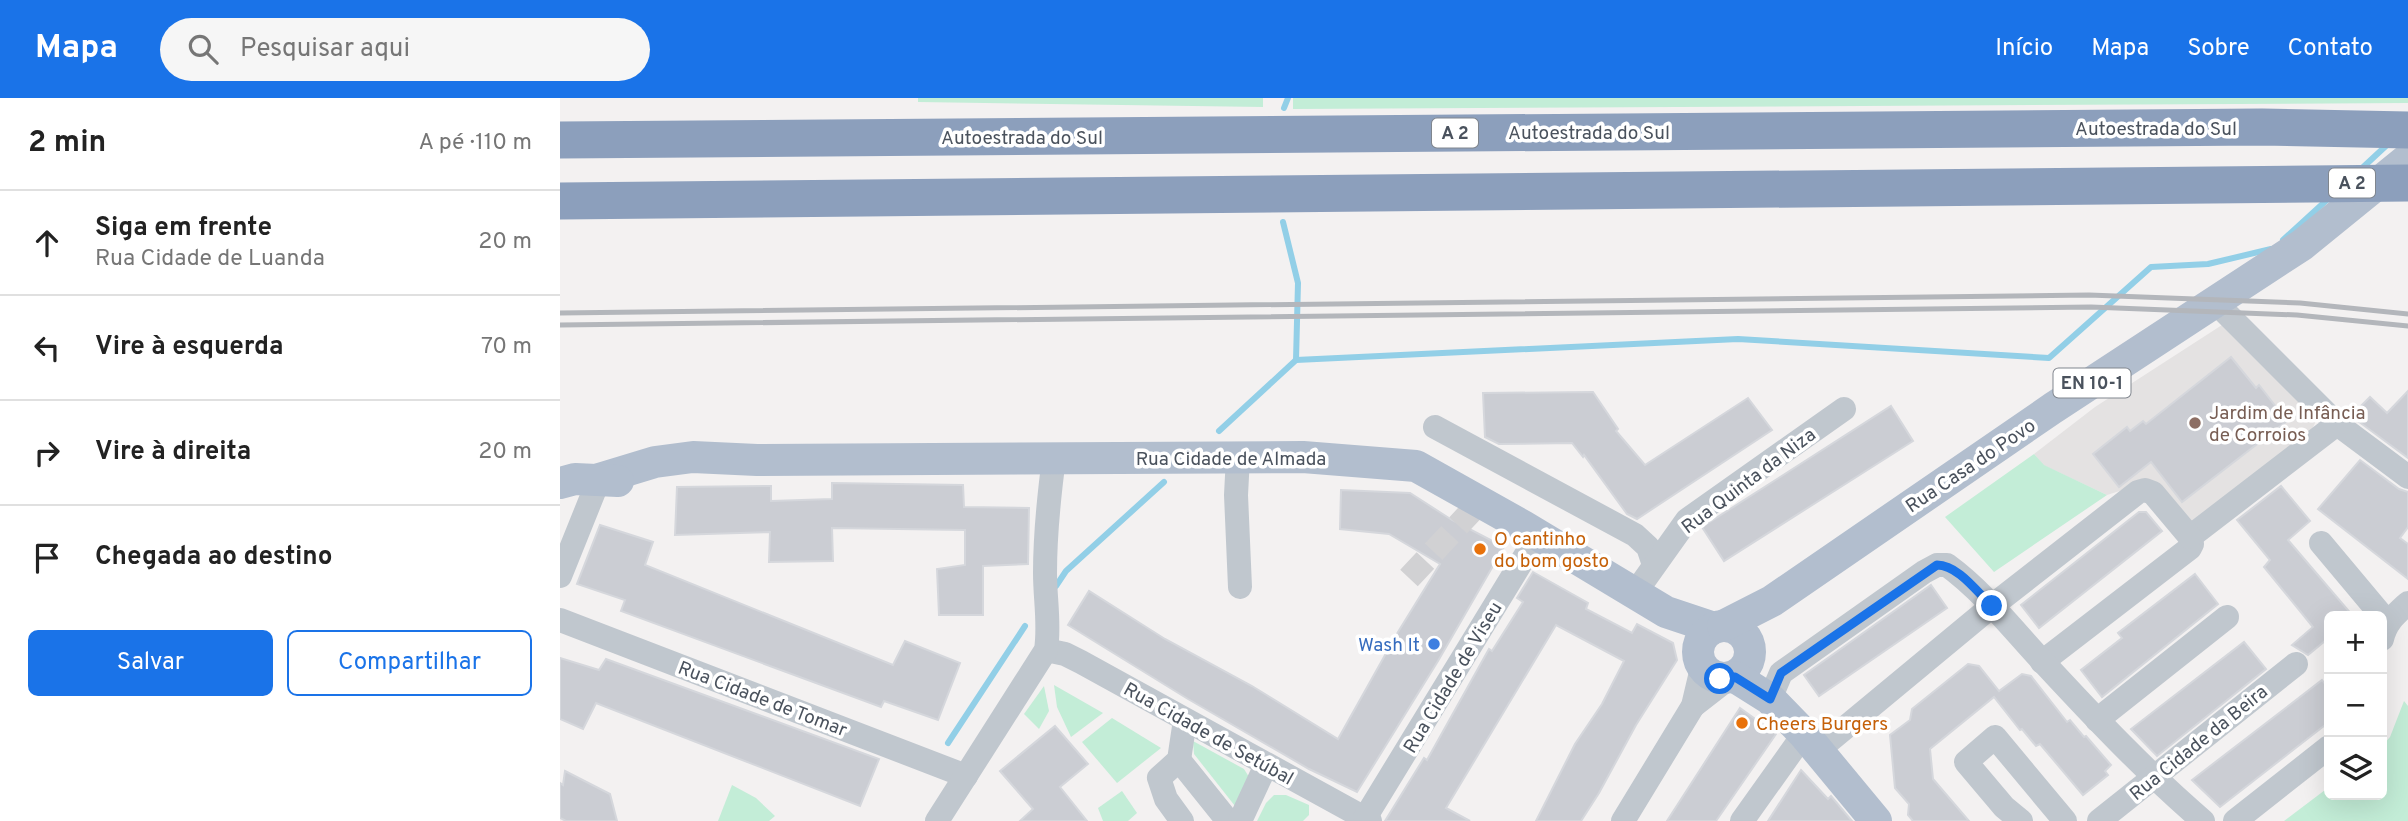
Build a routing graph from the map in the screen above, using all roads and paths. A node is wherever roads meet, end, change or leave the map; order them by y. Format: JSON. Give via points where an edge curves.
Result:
{"nodes":[{"id":1,"x":2408,"y":130,"type":"edge"},
{"id":2,"x":560,"y":140,"type":"edge"},
{"id":3,"x":2408,"y":159,"type":"edge"},
{"id":4,"x":2408,"y":183,"type":"edge"},
{"id":5,"x":560,"y":201,"type":"edge"},
{"id":6,"x":2215,"y":302,"type":"junction"},
{"id":7,"x":1844,"y":409,"type":"dead end"},
{"id":8,"x":2337,"y":424,"type":"junction"},
{"id":9,"x":1435,"y":427,"type":"dead end"},
{"id":10,"x":1238,"y":457,"type":"junction"},
{"id":11,"x":1054,"y":458,"type":"junction"},
{"id":12,"x":2408,"y":477,"type":"edge"},
{"id":13,"x":573,"y":479,"type":"edge"},
{"id":14,"x":1538,"y":535,"type":"junction"},
{"id":15,"x":2190,"y":537,"type":"junction"},
{"id":16,"x":2321,"y":543,"type":"dead end"},
{"id":17,"x":1654,"y":565,"type":"junction"},
{"id":18,"x":560,"y":576,"type":"edge"},
{"id":19,"x":1240,"y":587,"type":"dead end"},
{"id":20,"x":1635,"y":593,"type":"junction"},
{"id":21,"x":2408,"y":603,"type":"edge"},
{"id":22,"x":1992,"y":606,"type":"junction"},
{"id":23,"x":2370,"y":611,"type":"edge"},
{"id":24,"x":2227,"y":617,"type":"dead end"},
{"id":25,"x":560,"y":620,"type":"edge"},
{"id":26,"x":2387,"y":629,"type":"edge"},
{"id":27,"x":1047,"y":640,"type":"junction"},
{"id":28,"x":1725,"y":654,"type":"junction"},
{"id":29,"x":2042,"y":662,"type":"junction"},
{"id":30,"x":2296,"y":664,"type":"dead end"},
{"id":31,"x":1770,"y":699,"type":"junction"},
{"id":32,"x":1185,"y":720,"type":"junction"},
{"id":33,"x":2097,"y":720,"type":"junction"},
{"id":34,"x":1810,"y":743,"type":"junction"},
{"id":35,"x":2324,"y":751,"type":"edge"},
{"id":36,"x":1179,"y":760,"type":"junction"},
{"id":37,"x":1266,"y":765,"type":"junction"},
{"id":38,"x":966,"y":776,"type":"junction"},
{"id":39,"x":2154,"y":777,"type":"junction"},
{"id":40,"x":1367,"y":820,"type":"edge"},
{"id":41,"x":937,"y":821,"type":"edge"},
{"id":42,"x":1182,"y":821,"type":"edge"},
{"id":43,"x":1228,"y":821,"type":"edge"},
{"id":44,"x":1240,"y":821,"type":"edge"},
{"id":45,"x":1623,"y":821,"type":"edge"},
{"id":46,"x":1742,"y":821,"type":"edge"},
{"id":47,"x":1876,"y":821,"type":"edge"},
{"id":48,"x":2021,"y":821,"type":"edge"},
{"id":49,"x":2065,"y":821,"type":"edge"},
{"id":50,"x":2099,"y":821,"type":"edge"},
{"id":51,"x":2203,"y":821,"type":"edge"},
{"id":52,"x":2235,"y":821,"type":"edge"}],
"edges":[{"from":1,"to":2,"type":"highway","name":"Autoestrada do Sul","number":"A 2","via":[[2248,127]]},
{"from":3,"to":6,"type":"main road","name":"Rua Casa do Povo","number":"EN 10-1","via":[[2302,245]]},
{"from":4,"to":5,"type":"highway","number":"A 2"},
{"from":6,"to":8,"type":"street"},
{"from":6,"to":28,"type":"main road","name":"Rua Casa do Povo","number":"EN 10-1","via":[[1772,601]]},
{"from":7,"to":17,"type":"street","name":"Rua Quinta da Niza","via":[[1687,520]]},
{"from":8,"to":12,"type":"street"},
{"from":8,"to":15,"type":"street"},
{"from":9,"to":17,"type":"street","via":[[1635,535],[1648,547]]},
{"from":10,"to":11,"type":"main road","name":"Rua Cidade de Almada"},
{"from":10,"to":14,"type":"main road","name":"Rua Cidade de Almada","via":[[1340,458],[1416,466]]},
{"from":10,"to":19,"type":"street"},
{"from":11,"to":13,"type":"main road","name":"Rua Cidade de Almada","via":[[757,460],[697,478],[656,484]]},
{"from":11,"to":27,"type":"street","via":[[1047,511]]},
{"from":13,"to":18,"type":"street"},
{"from":14,"to":20,"type":"main road","name":"Rua Cidade de Almada"},
{"from":14,"to":40,"type":"street","name":"Rua Cidade de Viseu"},
{"from":15,"to":22,"type":"street","via":[[2151,491],[2141,491]]},
{"from":15,"to":29,"type":"street","via":[[2190,548]]},
{"from":16,"to":23,"type":"street"},
{"from":17,"to":20,"type":"street","name":"Rua Quinta da Niza"},
{"from":20,"to":28,"type":"main road","name":"Rua Cidade de Almada"},
{"from":21,"to":26,"type":"street"},
{"from":22,"to":29,"type":"street"},
{"from":22,"to":31,"type":"street","via":[[1947,565],[1937,565],[1781,673]]},
{"from":22,"to":34,"type":"street"},
{"from":24,"to":33,"type":"street"},
{"from":25,"to":38,"type":"street","name":"Rua Cidade de Tomar"},
{"from":27,"to":32,"type":"street","name":"Rua Cidade de Setúbal"},
{"from":27,"to":38,"type":"street"},
{"from":28,"to":31,"type":"main road","name":"Rua Cidade de Almada"},
{"from":28,"to":45,"type":"street","name":"Rua Casa do Povo"},
{"from":29,"to":33,"type":"street"},
{"from":30,"to":39,"type":"street","name":"Rua Cidade da Beira"},
{"from":31,"to":34,"type":"main road","name":"Rua Cidade de Almada"},
{"from":32,"to":36,"type":"street"},
{"from":32,"to":37,"type":"street","name":"Rua Cidade de Setúbal"},
{"from":33,"to":39,"type":"street"},
{"from":34,"to":46,"type":"street"},
{"from":34,"to":47,"type":"main road","name":"Rua Cidade de Almada"},
{"from":35,"to":52,"type":"street"},
{"from":36,"to":42,"type":"street","via":[[1159,778],[1166,799]]},
{"from":36,"to":43,"type":"street"},
{"from":37,"to":40,"type":"street","name":"Rua Cidade de Setúbal"},
{"from":37,"to":44,"type":"street"},
{"from":38,"to":41,"type":"street"},
{"from":39,"to":50,"type":"street","name":"Rua Cidade da Beira"},
{"from":39,"to":51,"type":"street"},
{"from":48,"to":49,"type":"street","via":[[1966,762],[1996,737]]}]}
